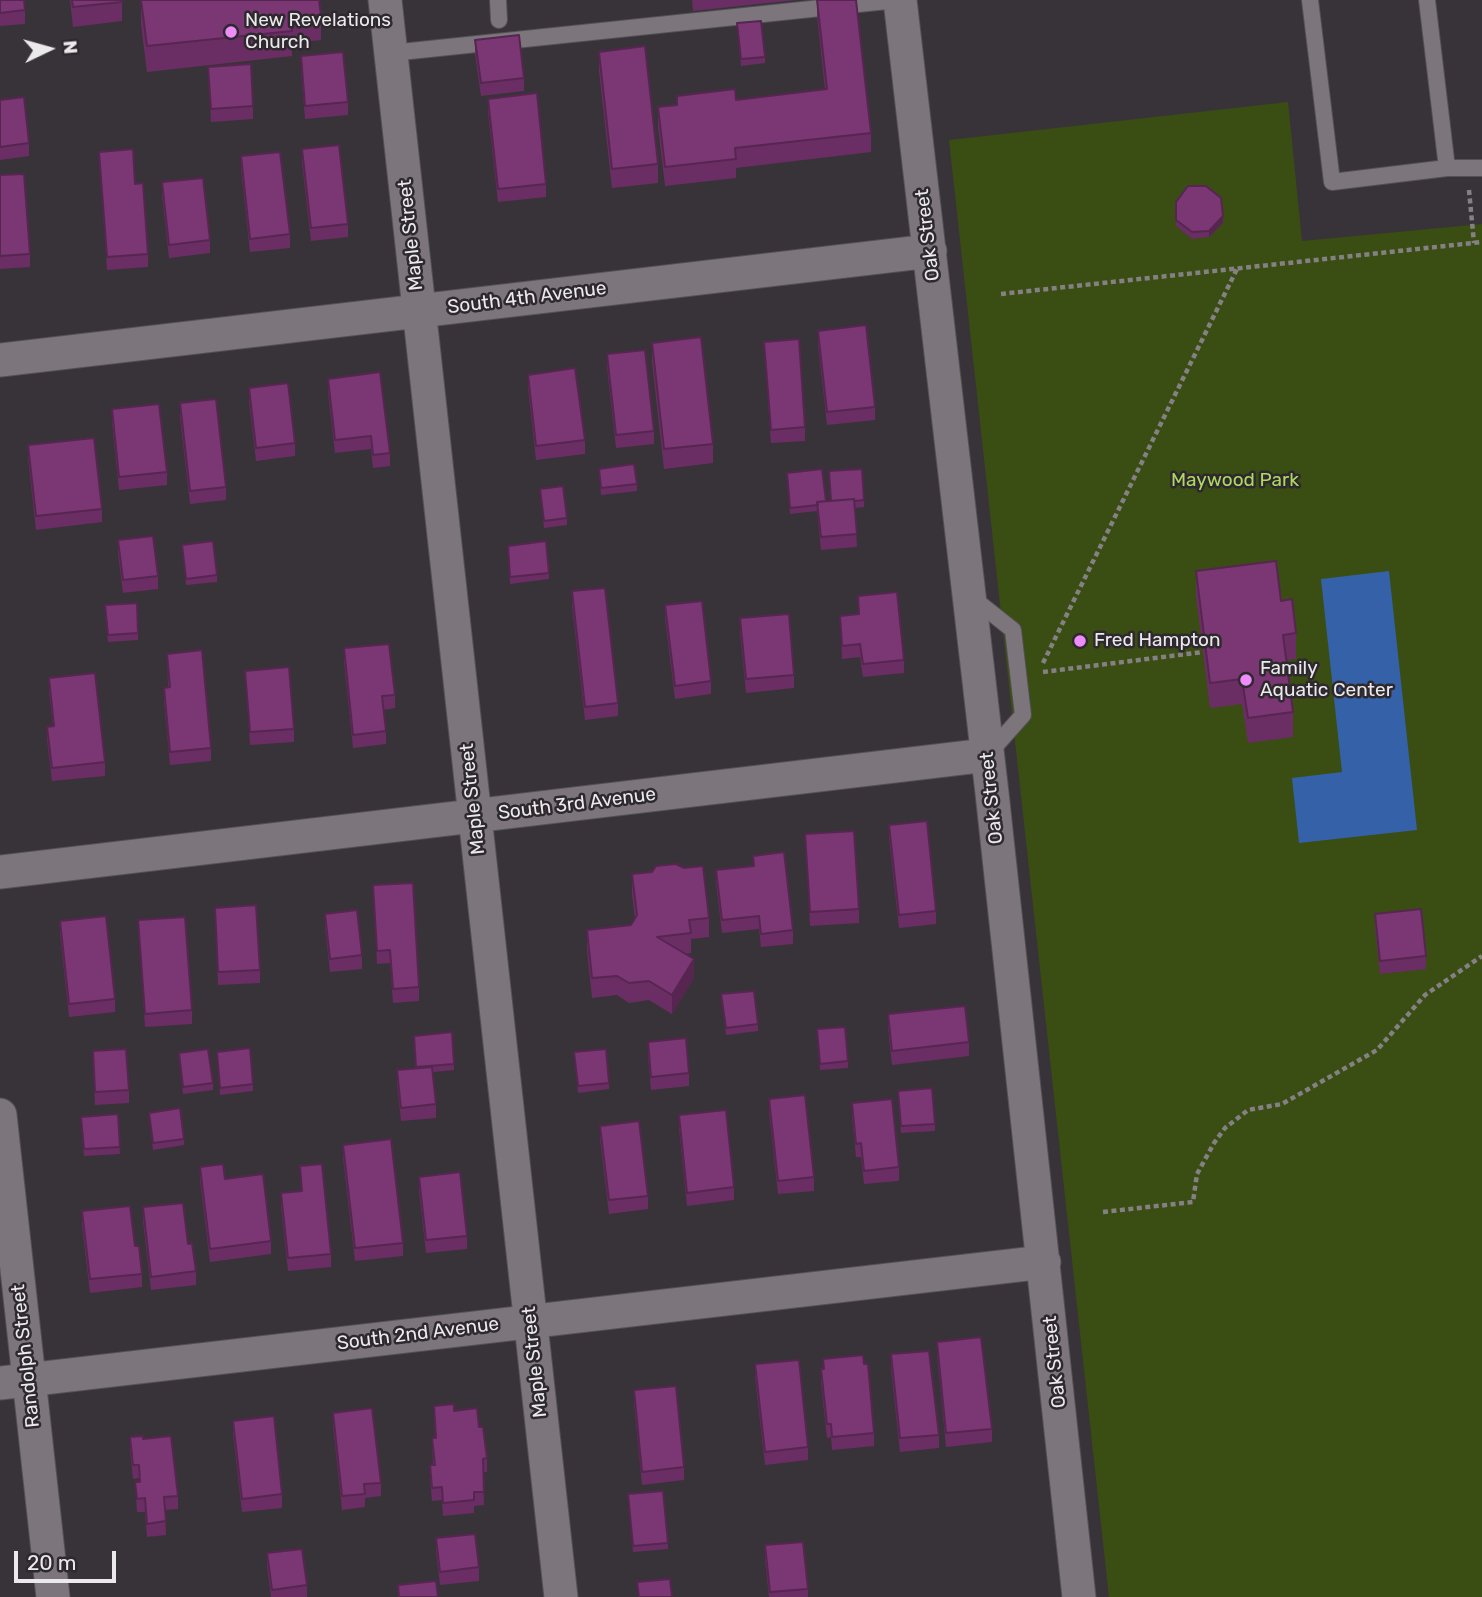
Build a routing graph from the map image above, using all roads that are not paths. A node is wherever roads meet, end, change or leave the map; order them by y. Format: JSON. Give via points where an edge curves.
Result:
{"nodes":[{"id":1,"x":385,"y":0,"type":"edge"},
{"id":2,"x":498,"y":0,"type":"edge"},
{"id":3,"x":898,"y":0,"type":"edge"},
{"id":4,"x":1311,"y":0,"type":"edge"},
{"id":5,"x":1427,"y":0,"type":"edge"},
{"id":6,"x":499,"y":20,"type":"dead end"},
{"id":7,"x":391,"y":53,"type":"junction"},
{"id":8,"x":1482,"y":167,"type":"edge"},
{"id":9,"x":1447,"y":168,"type":"junction"},
{"id":10,"x":930,"y":251,"type":"junction"},
{"id":11,"x":419,"y":311,"type":"junction"},
{"id":12,"x":0,"y":360,"type":"edge"},
{"id":13,"x":987,"y":755,"type":"junction"},
{"id":14,"x":475,"y":816,"type":"junction"},
{"id":15,"x":0,"y":872,"type":"edge"},
{"id":16,"x":0,"y":1115,"type":"edge"},
{"id":17,"x":1044,"y":1262,"type":"junction"},
{"id":18,"x":531,"y":1321,"type":"junction"},
{"id":19,"x":15,"y":1381,"type":"edge"},
{"id":20,"x":53,"y":1597,"type":"edge"},
{"id":21,"x":561,"y":1597,"type":"edge"},
{"id":22,"x":1079,"y":1597,"type":"edge"}],
"edges":[{"from":1,"to":7,"type":"street","name":"Maple Street"},
{"from":2,"to":6,"type":"lane"},
{"from":3,"to":7,"type":"lane"},
{"from":3,"to":10,"type":"street","name":"Oak Street"},
{"from":4,"to":9,"type":"lane","via":[[1332,182]]},
{"from":5,"to":9,"type":"lane"},
{"from":7,"to":11,"type":"street","name":"Maple Street"},
{"from":8,"to":9,"type":"lane"},
{"from":10,"to":11,"type":"street","name":"South 4th Avenue"},
{"from":10,"to":13,"type":"street","name":"Oak Street"},
{"from":11,"to":12,"type":"street","name":"South 4th Avenue"},
{"from":11,"to":14,"type":"street","name":"Maple Street"},
{"from":13,"to":14,"type":"street","name":"South 3rd Avenue"},
{"from":13,"to":17,"type":"street","name":"Oak Street"},
{"from":14,"to":15,"type":"street","name":"South 3rd Avenue"},
{"from":14,"to":18,"type":"street","name":"Maple Street"},
{"from":16,"to":19,"type":"street","name":"Randolph Street"},
{"from":17,"to":18,"type":"street","name":"South 2nd Avenue"},
{"from":17,"to":22,"type":"street","name":"Oak Street"},
{"from":18,"to":19,"type":"street","name":"South 2nd Avenue"},
{"from":18,"to":21,"type":"street","name":"Maple Street"},
{"from":19,"to":20,"type":"street","name":"Randolph Street"}]}
